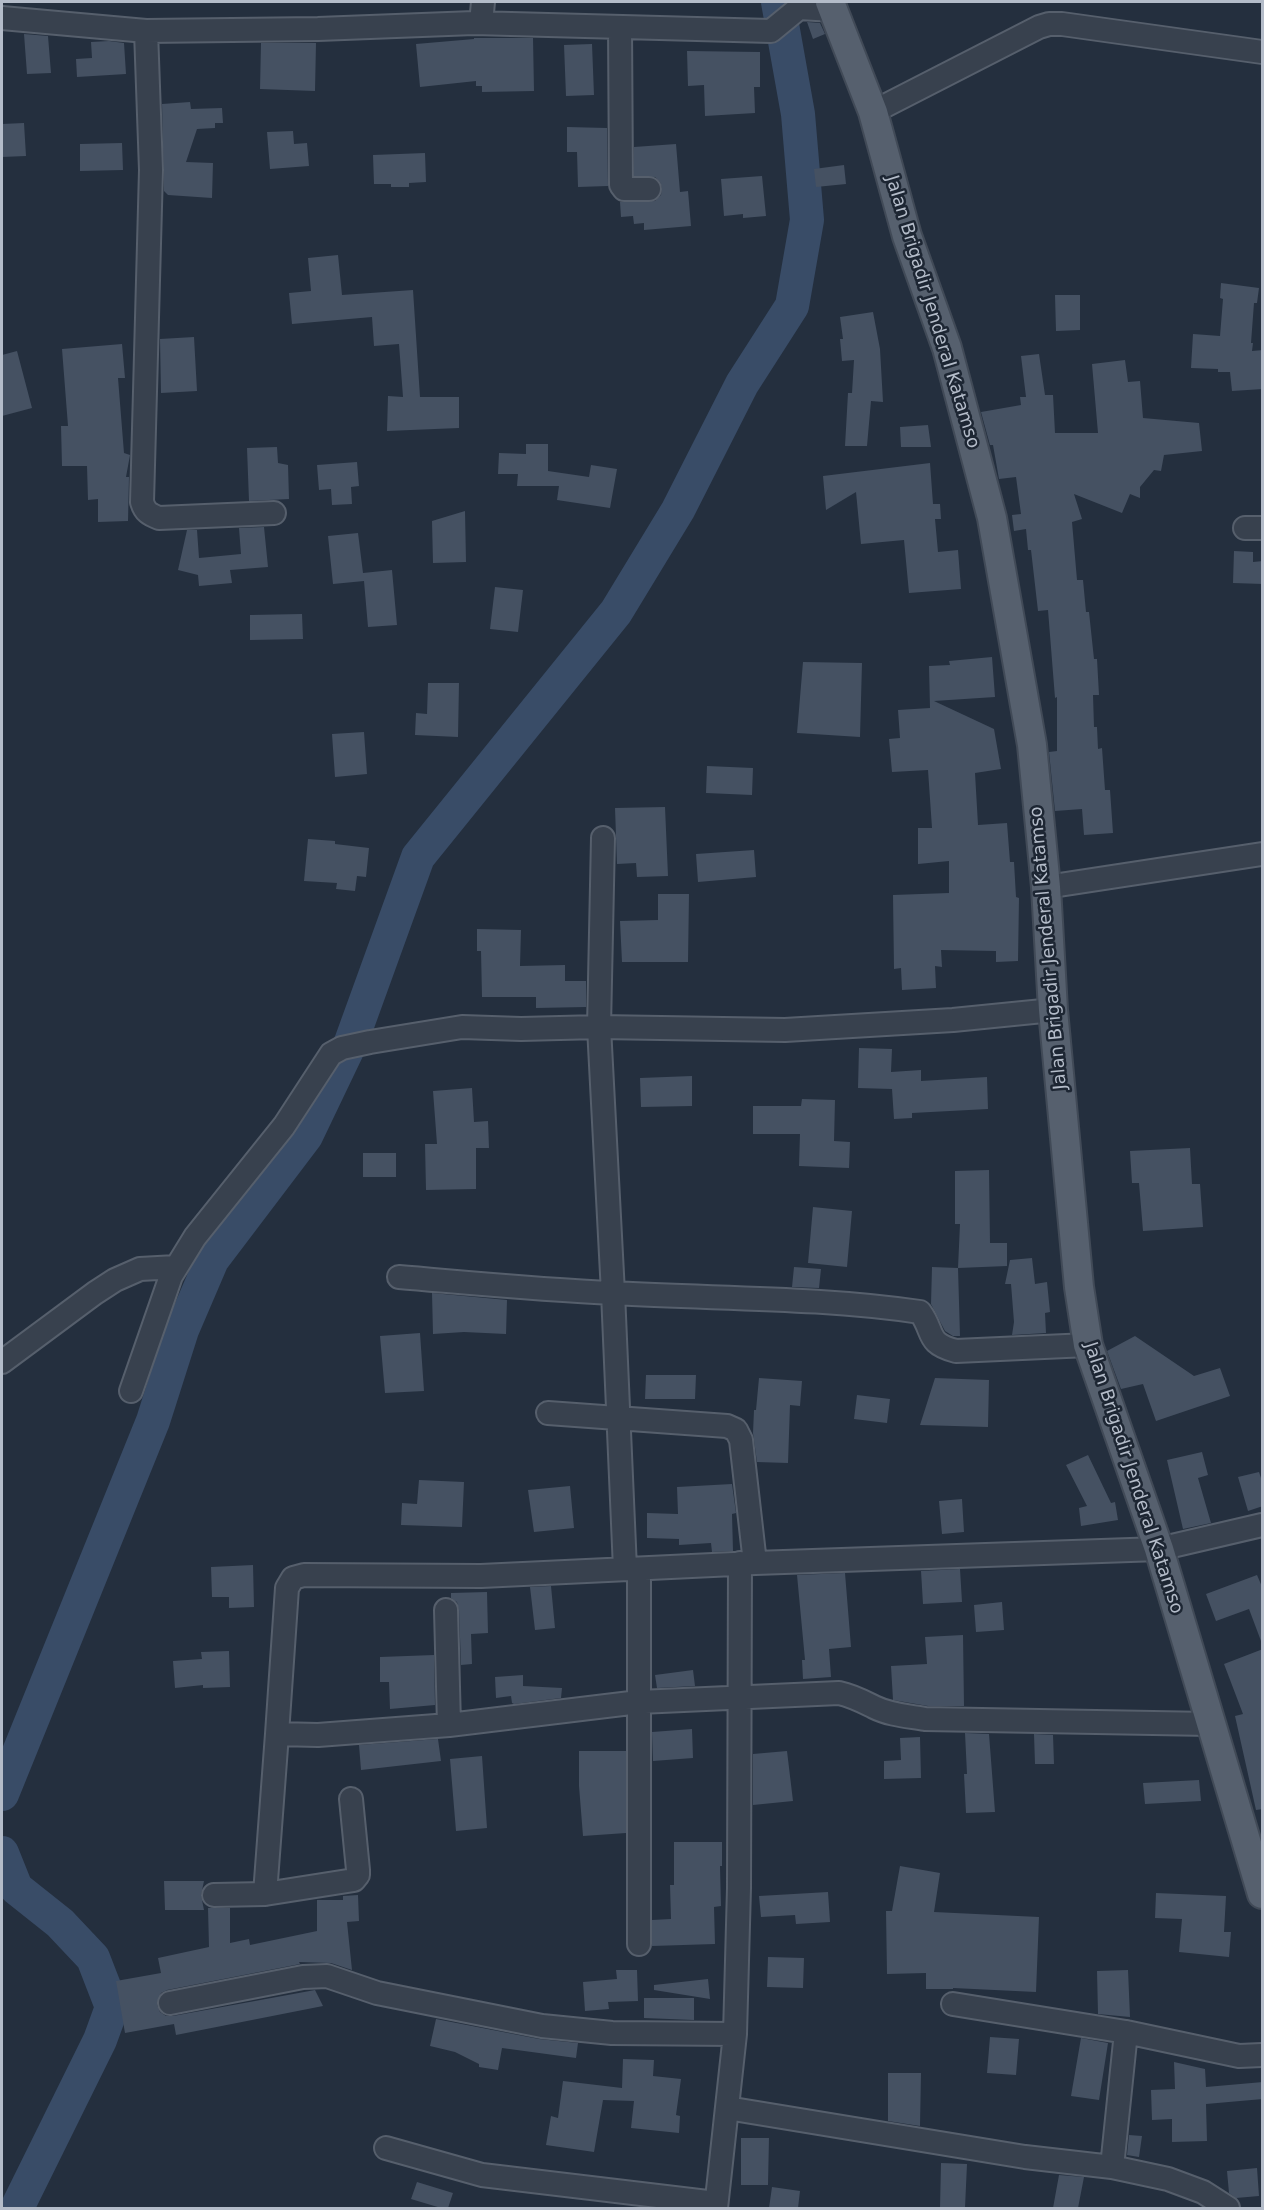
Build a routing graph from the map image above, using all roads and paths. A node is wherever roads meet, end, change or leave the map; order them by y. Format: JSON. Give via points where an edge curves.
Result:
{"nodes":[{"id":1,"x":832,"y":6,"type":"edge"},
{"id":2,"x":2,"y":18,"type":"edge"},
{"id":3,"x":478,"y":21,"type":"edge"},
{"id":4,"x":620,"y":27,"type":"junction"},
{"id":5,"x":146,"y":32,"type":"junction"},
{"id":6,"x":1263,"y":52,"type":"edge"},
{"id":7,"x":873,"y":112,"type":"junction"},
{"id":8,"x":649,"y":189,"type":"dead end"},
{"id":9,"x":274,"y":513,"type":"dead end"},
{"id":10,"x":603,"y":838,"type":"dead end"},
{"id":11,"x":1263,"y":854,"type":"edge"},
{"id":12,"x":1046,"y":887,"type":"junction"},
{"id":13,"x":1053,"y":1010,"type":"junction"},
{"id":14,"x":599,"y":1027,"type":"junction"},
{"id":15,"x":176,"y":1267,"type":"junction"},
{"id":16,"x":399,"y":1277,"type":"dead end"},
{"id":17,"x":614,"y":1293,"type":"junction"},
{"id":18,"x":1088,"y":1345,"type":"junction"},
{"id":19,"x":2,"y":1362,"type":"edge"},
{"id":20,"x":131,"y":1391,"type":"dead end"},
{"id":21,"x":548,"y":1413,"type":"dead end"},
{"id":22,"x":618,"y":1419,"type":"junction"},
{"id":23,"x":1263,"y":1525,"type":"edge"},
{"id":24,"x":1159,"y":1549,"type":"junction"},
{"id":25,"x":747,"y":1563,"type":"junction"},
{"id":26,"x":632,"y":1569,"type":"junction"},
{"id":27,"x":446,"y":1610,"type":"dead end"},
{"id":28,"x":739,"y":1698,"type":"junction"},
{"id":29,"x":639,"y":1702,"type":"junction"},
{"id":30,"x":1210,"y":1724,"type":"junction"},
{"id":31,"x":449,"y":1725,"type":"junction"},
{"id":32,"x":277,"y":1734,"type":"junction"},
{"id":33,"x":351,"y":1799,"type":"dead end"},
{"id":34,"x":1257,"y":1856,"type":"edge"},
{"id":35,"x":265,"y":1894,"type":"junction"},
{"id":36,"x":1263,"y":1894,"type":"edge"},
{"id":37,"x":214,"y":1895,"type":"dead end"},
{"id":38,"x":639,"y":1944,"type":"dead end"},
{"id":39,"x":170,"y":2003,"type":"dead end"},
{"id":40,"x":953,"y":2004,"type":"dead end"},
{"id":41,"x":1126,"y":2032,"type":"junction"},
{"id":42,"x":735,"y":2034,"type":"junction"},
{"id":43,"x":1263,"y":2055,"type":"edge"},
{"id":44,"x":727,"y":2108,"type":"junction"},
{"id":45,"x":386,"y":2148,"type":"dead end"},
{"id":46,"x":1112,"y":2167,"type":"junction"},
{"id":47,"x":716,"y":2206,"type":"edge"},
{"id":48,"x":1228,"y":2208,"type":"edge"}],
"edges":[{"from":1,"to":4,"type":"street","via":[[799,8],[771,31]]},
{"from":1,"to":7,"type":"main road","name":"Jalan Brigadir Jenderal Katamso"},
{"from":2,"to":5,"type":"street"},
{"from":3,"to":4,"type":"street"},
{"from":3,"to":5,"type":"street"},
{"from":4,"to":8,"type":"street","via":[[621,185],[624,189]]},
{"from":5,"to":9,"type":"street","via":[[151,170],[142,502],[150,514],[159,518]]},
{"from":6,"to":7,"type":"street","via":[[1049,24]]},
{"from":7,"to":12,"type":"main road","name":"Jalan Brigadir Jenderal Katamso","via":[[907,236],[947,348],[992,518],[1032,745]]},
{"from":10,"to":14,"type":"street"},
{"from":11,"to":12,"type":"street"},
{"from":12,"to":13,"type":"main road","name":"Jalan Brigadir Jenderal Katamso"},
{"from":13,"to":14,"type":"street","via":[[785,1030]]},
{"from":13,"to":18,"type":"main road","name":"Jalan Brigadir Jenderal Katamso"},
{"from":14,"to":15,"type":"street","via":[[462,1027],[370,1042],[331,1054],[284,1126],[195,1237]]},
{"from":14,"to":17,"type":"street"},
{"from":15,"to":19,"type":"street","via":[[140,1269],[115,1280]]},
{"from":15,"to":20,"type":"street"},
{"from":16,"to":17,"type":"street"},
{"from":17,"to":18,"type":"street","via":[[920,1312],[927,1321],[931,1339],[956,1351]]},
{"from":17,"to":22,"type":"street"},
{"from":18,"to":24,"type":"main road","name":"Jalan Brigadir Jenderal Katamso"},
{"from":21,"to":22,"type":"street"},
{"from":22,"to":25,"type":"street","via":[[727,1426],[736,1430],[741,1440]]},
{"from":22,"to":26,"type":"street"},
{"from":23,"to":24,"type":"street"},
{"from":24,"to":25,"type":"street"},
{"from":24,"to":30,"type":"main road","name":"Jalan Brigadir Jenderal Katamso"},
{"from":25,"to":26,"type":"street"},
{"from":25,"to":28,"type":"street"},
{"from":26,"to":29,"type":"street"},
{"from":26,"to":32,"type":"street","via":[[293,1578],[287,1588]]},
{"from":27,"to":31,"type":"street"},
{"from":28,"to":29,"type":"street"},
{"from":28,"to":30,"type":"street","via":[[839,1693],[896,1715],[925,1719]]},
{"from":28,"to":42,"type":"street"},
{"from":29,"to":31,"type":"street"},
{"from":29,"to":38,"type":"street"},
{"from":30,"to":34,"type":"main road","name":"Jalan Brigadir Jenderal Katamso"},
{"from":31,"to":32,"type":"street","via":[[318,1735]]},
{"from":32,"to":35,"type":"street"},
{"from":33,"to":35,"type":"street","via":[[358,1870],[354,1881]]},
{"from":34,"to":36,"type":"main road","name":"Jalan Brigadir Jenderal Katamso"},
{"from":35,"to":37,"type":"street"},
{"from":39,"to":42,"type":"street","via":[[303,1977],[327,1976],[377,1993],[542,2026],[612,2033]]},
{"from":40,"to":41,"type":"street"},
{"from":41,"to":43,"type":"street","via":[[1239,2056]]},
{"from":41,"to":46,"type":"street"},
{"from":42,"to":44,"type":"street"},
{"from":44,"to":46,"type":"street","via":[[1025,2157]]},
{"from":44,"to":47,"type":"street"},
{"from":45,"to":47,"type":"street","via":[[482,2175]]},
{"from":46,"to":48,"type":"street","via":[[1168,2179],[1203,2192]]}]}
